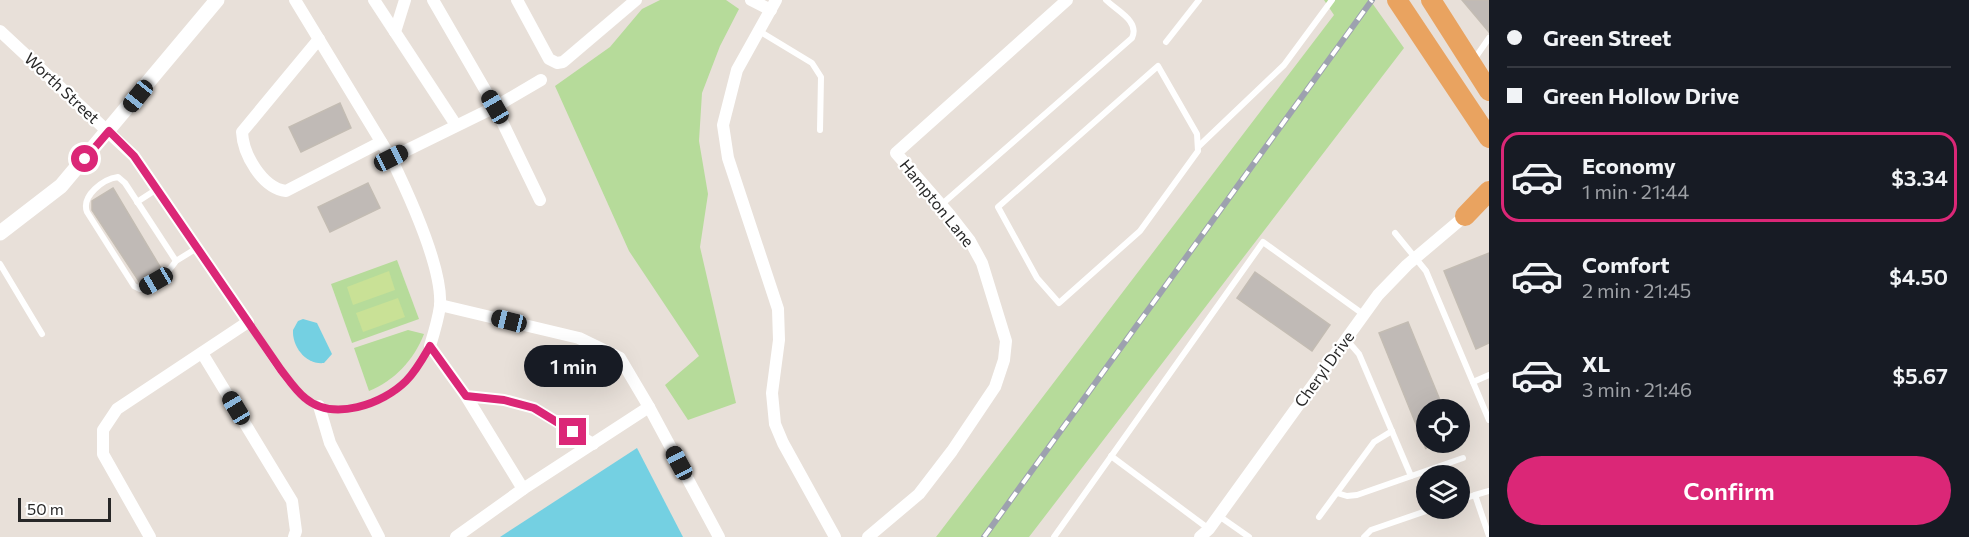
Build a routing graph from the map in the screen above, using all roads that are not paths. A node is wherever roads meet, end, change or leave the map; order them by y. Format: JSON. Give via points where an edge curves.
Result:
{"nodes":[{"id":1,"x":217,"y":0,"type":"edge"},
{"id":2,"x":295,"y":0,"type":"edge"},
{"id":3,"x":374,"y":0,"type":"edge"},
{"id":4,"x":405,"y":0,"type":"edge"},
{"id":5,"x":433,"y":0,"type":"edge"},
{"id":6,"x":517,"y":0,"type":"edge"},
{"id":7,"x":636,"y":0,"type":"edge"},
{"id":8,"x":751,"y":0,"type":"edge"},
{"id":9,"x":1067,"y":0,"type":"edge"},
{"id":10,"x":1106,"y":0,"type":"edge"},
{"id":11,"x":1199,"y":0,"type":"edge"},
{"id":12,"x":1332,"y":0,"type":"edge"},
{"id":13,"x":1397,"y":0,"type":"edge"},
{"id":14,"x":1431,"y":0,"type":"edge"},
{"id":15,"x":773,"y":5,"type":"edge"},
{"id":16,"x":0,"y":31,"type":"edge"},
{"id":17,"x":759,"y":31,"type":"junction"},
{"id":18,"x":395,"y":32,"type":"junction"},
{"id":19,"x":1489,"y":38,"type":"edge"},
{"id":20,"x":319,"y":39,"type":"junction"},
{"id":21,"x":1166,"y":42,"type":"dead end"},
{"id":22,"x":1483,"y":77,"type":"edge"},
{"id":23,"x":541,"y":80,"type":"dead end"},
{"id":24,"x":495,"y":107,"type":"junction"},
{"id":25,"x":456,"y":125,"type":"junction"},
{"id":26,"x":820,"y":130,"type":"dead end"},
{"id":27,"x":109,"y":131,"type":"junction"},
{"id":28,"x":1489,"y":138,"type":"edge"},
{"id":29,"x":381,"y":142,"type":"junction"},
{"id":30,"x":1199,"y":146,"type":"junction"},
{"id":31,"x":391,"y":158,"type":"junction"},
{"id":32,"x":157,"y":189,"type":"junction"},
{"id":33,"x":1489,"y":191,"type":"edge"},
{"id":34,"x":540,"y":200,"type":"dead end"},
{"id":35,"x":136,"y":202,"type":"junction"},
{"id":36,"x":941,"y":205,"type":"junction"},
{"id":37,"x":1489,"y":210,"type":"edge"},
{"id":38,"x":1465,"y":216,"type":"junction"},
{"id":39,"x":0,"y":233,"type":"edge"},
{"id":40,"x":1395,"y":233,"type":"dead end"},
{"id":41,"x":198,"y":248,"type":"junction"},
{"id":42,"x":1416,"y":256,"type":"junction"},
{"id":43,"x":176,"y":261,"type":"junction"},
{"id":44,"x":0,"y":264,"type":"edge"},
{"id":45,"x":440,"y":305,"type":"junction"},
{"id":46,"x":1363,"y":314,"type":"junction"},
{"id":47,"x":248,"y":322,"type":"junction"},
{"id":48,"x":42,"y":334,"type":"dead end"},
{"id":49,"x":1345,"y":339,"type":"junction"},
{"id":50,"x":430,"y":346,"type":"junction"},
{"id":51,"x":202,"y":352,"type":"junction"},
{"id":52,"x":1489,"y":375,"type":"edge"},
{"id":53,"x":1473,"y":382,"type":"junction"},
{"id":54,"x":466,"y":396,"type":"junction"},
{"id":55,"x":319,"y":406,"type":"junction"},
{"id":56,"x":650,"y":407,"type":"junction"},
{"id":57,"x":1487,"y":412,"type":"edge"},
{"id":58,"x":1489,"y":420,"type":"edge"},
{"id":59,"x":1392,"y":431,"type":"junction"},
{"id":60,"x":593,"y":444,"type":"junction"},
{"id":61,"x":1111,"y":456,"type":"junction"},
{"id":62,"x":1463,"y":458,"type":"dead end"},
{"id":63,"x":1411,"y":476,"type":"junction"},
{"id":64,"x":523,"y":489,"type":"junction"},
{"id":65,"x":1489,"y":491,"type":"edge"},
{"id":66,"x":1337,"y":493,"type":"junction"},
{"id":67,"x":1475,"y":495,"type":"junction"},
{"id":68,"x":1470,"y":497,"type":"edge"},
{"id":69,"x":1416,"y":514,"type":"edge"},
{"id":70,"x":1219,"y":516,"type":"junction"},
{"id":71,"x":1319,"y":517,"type":"dead end"},
{"id":72,"x":1376,"y":528,"type":"junction"},
{"id":73,"x":1205,"y":533,"type":"edge"},
{"id":74,"x":376,"y":535,"type":"edge"},
{"id":75,"x":1489,"y":536,"type":"edge"},
{"id":76,"x":150,"y":537,"type":"edge"},
{"id":77,"x":294,"y":537,"type":"edge"},
{"id":78,"x":456,"y":537,"type":"edge"},
{"id":79,"x":719,"y":537,"type":"edge"},
{"id":80,"x":835,"y":537,"type":"edge"},
{"id":81,"x":868,"y":537,"type":"edge"},
{"id":82,"x":1054,"y":537,"type":"edge"},
{"id":83,"x":1249,"y":537,"type":"edge"},
{"id":84,"x":1364,"y":537,"type":"edge"},
{"id":85,"x":1379,"y":537,"type":"edge"}],
"edges":[{"from":1,"to":27,"type":"street"},
{"from":2,"to":20,"type":"street"},
{"from":3,"to":18,"type":"street"},
{"from":4,"to":18,"type":"street"},
{"from":5,"to":24,"type":"street"},
{"from":6,"to":7,"type":"street","via":[[549,59],[557,63]]},
{"from":8,"to":15,"type":"street"},
{"from":9,"to":36,"type":"street","name":"Hampton Lane","via":[[896,153]]},
{"from":10,"to":36,"type":"lane","via":[[1133,23],[1132,38]]},
{"from":11,"to":21,"type":"lane"},
{"from":12,"to":30,"type":"lane","via":[[1289,60]]},
{"from":13,"to":28,"type":"highway"},
{"from":14,"to":22,"type":"highway"},
{"from":15,"to":17,"type":"street"},
{"from":16,"to":27,"type":"street","name":"Worth Street"},
{"from":17,"to":26,"type":"lane","via":[[812,63],[821,77]]},
{"from":17,"to":80,"type":"street","via":[[737,70],[723,125],[728,158],[777,309],[772,393],[775,424]]},
{"from":18,"to":25,"type":"street"},
{"from":19,"to":22,"type":"lane"},
{"from":20,"to":29,"type":"street"},
{"from":20,"to":29,"type":"street","via":[[242,132],[242,141],[262,179],[286,191]]},
{"from":23,"to":24,"type":"street"},
{"from":24,"to":25,"type":"street"},
{"from":24,"to":34,"type":"street"},
{"from":25,"to":31,"type":"street"},
{"from":27,"to":32,"type":"street","name":"Worth Street","via":[[134,156]]},
{"from":27,"to":39,"type":"street","via":[[61,186]]},
{"from":29,"to":31,"type":"street"},
{"from":30,"to":30,"type":"lane","via":[[1197,134],[1158,66],[998,207],[1037,278],[1059,303],[1140,231],[1192,162]]},
{"from":31,"to":45,"type":"street","via":[[426,242],[438,280]]},
{"from":32,"to":35,"type":"lane"},
{"from":32,"to":41,"type":"street","name":"Worth Street"},
{"from":33,"to":38,"type":"highway"},
{"from":35,"to":43,"type":"lane"},
{"from":35,"to":43,"type":"lane","via":[[118,177],[110,178],[88,196],[85,205],[134,286],[140,289],[168,274]]},
{"from":36,"to":81,"type":"street","name":"Hampton Lane","via":[[982,263],[1006,341],[1004,360],[995,387],[919,494]]},
{"from":37,"to":38,"type":"highway"},
{"from":38,"to":42,"type":"street","name":"Cheryl Drive"},
{"from":40,"to":42,"type":"lane"},
{"from":41,"to":43,"type":"lane"},
{"from":41,"to":47,"type":"street","name":"Worth Street"},
{"from":42,"to":46,"type":"street","name":"Cheryl Drive"},
{"from":42,"to":53,"type":"lane"},
{"from":44,"to":48,"type":"lane"},
{"from":45,"to":50,"type":"street"},
{"from":45,"to":56,"type":"street","via":[[579,338],[620,358]]},
{"from":46,"to":49,"type":"street","name":"Cheryl Drive"},
{"from":46,"to":61,"type":"lane","via":[[1263,242]]},
{"from":47,"to":51,"type":"street"},
{"from":47,"to":55,"type":"lane","via":[[305,399]]},
{"from":49,"to":59,"type":"lane","via":[[1359,354]]},
{"from":49,"to":70,"type":"street","name":"Cheryl Drive"},
{"from":50,"to":54,"type":"street"},
{"from":50,"to":55,"type":"lane","via":[[407,380],[390,395],[361,406]]},
{"from":51,"to":76,"type":"street","via":[[117,409],[103,430],[103,454]]},
{"from":51,"to":77,"type":"street","via":[[292,501]]},
{"from":52,"to":53,"type":"lane"},
{"from":53,"to":57,"type":"lane"},
{"from":54,"to":60,"type":"street","via":[[534,408]]},
{"from":54,"to":64,"type":"street"},
{"from":55,"to":74,"type":"street","via":[[330,443]]},
{"from":56,"to":60,"type":"street"},
{"from":56,"to":79,"type":"street"},
{"from":57,"to":58,"type":"lane"},
{"from":59,"to":63,"type":"lane"},
{"from":59,"to":66,"type":"lane","via":[[1374,442]]},
{"from":60,"to":64,"type":"street"},
{"from":61,"to":73,"type":"lane"},
{"from":61,"to":82,"type":"lane"},
{"from":62,"to":63,"type":"lane"},
{"from":63,"to":66,"type":"lane","via":[[1357,495]]},
{"from":64,"to":78,"type":"street"},
{"from":65,"to":67,"type":"lane"},
{"from":66,"to":71,"type":"lane"},
{"from":67,"to":68,"type":"lane"},
{"from":67,"to":75,"type":"lane"},
{"from":69,"to":72,"type":"lane"},
{"from":70,"to":73,"type":"street","name":"Cheryl Drive"},
{"from":70,"to":83,"type":"lane"},
{"from":72,"to":84,"type":"lane"},
{"from":72,"to":85,"type":"lane"}]}
